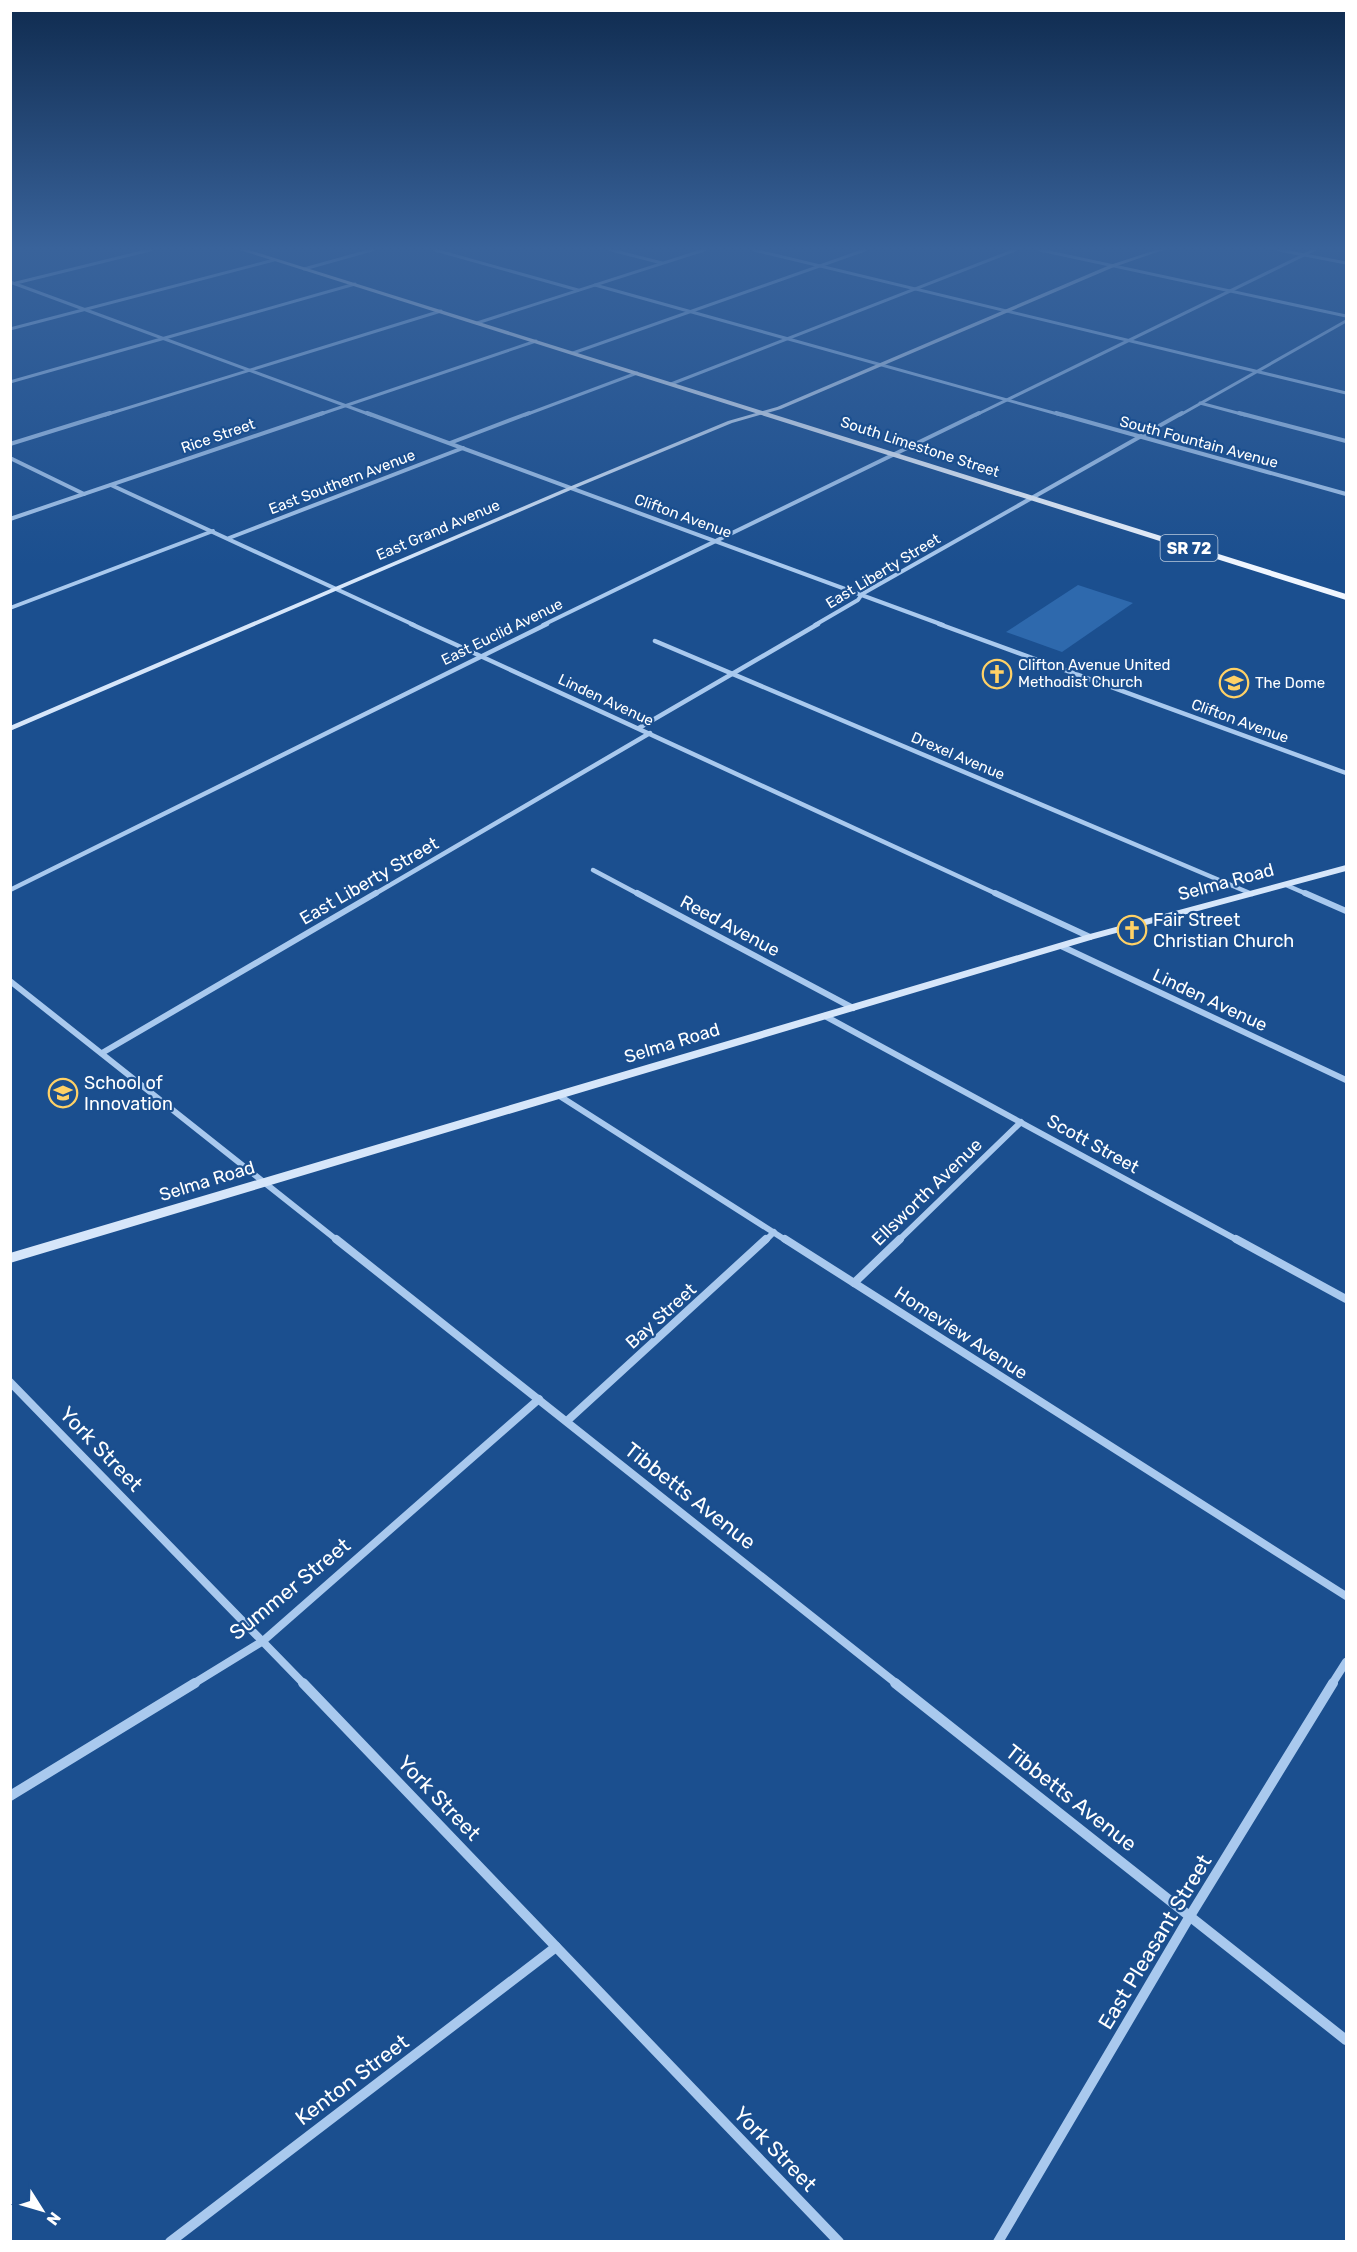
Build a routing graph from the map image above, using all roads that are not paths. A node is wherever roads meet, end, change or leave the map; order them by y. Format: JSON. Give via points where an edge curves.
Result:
{"nodes":[{"id":1,"x":105,"y":355,"type":"edge"},
{"id":2,"x":210,"y":355,"type":"edge"},
{"id":3,"x":298,"y":355,"type":"edge"},
{"id":4,"x":494,"y":355,"type":"edge"},
{"id":5,"x":580,"y":355,"type":"edge"},
{"id":6,"x":746,"y":355,"type":"edge"},
{"id":7,"x":847,"y":355,"type":"edge"},
{"id":8,"x":901,"y":355,"type":"edge"},
{"id":9,"x":1097,"y":355,"type":"edge"},
{"id":10,"x":1191,"y":355,"type":"edge"},
{"id":11,"x":1286,"y":355,"type":"edge"},
{"id":12,"x":880,"y":364,"type":"junction"},
{"id":13,"x":250,"y":370,"type":"junction"},
{"id":14,"x":1257,"y":371,"type":"junction"},
{"id":15,"x":636,"y":373,"type":"junction"},
{"id":16,"x":10,"y":382,"type":"edge"},
{"id":17,"x":671,"y":384,"type":"junction"},
{"id":18,"x":1347,"y":393,"type":"edge"},
{"id":19,"x":1006,"y":399,"type":"junction"},
{"id":20,"x":1200,"y":403,"type":"junction"},
{"id":21,"x":346,"y":405,"type":"junction"},
{"id":22,"x":761,"y":412,"type":"junction"},
{"id":23,"x":1140,"y":437,"type":"junction"},
{"id":24,"x":1347,"y":441,"type":"edge"},
{"id":25,"x":450,"y":443,"type":"junction"},
{"id":26,"x":10,"y":444,"type":"edge"},
{"id":27,"x":464,"y":448,"type":"junction"},
{"id":28,"x":893,"y":454,"type":"junction"},
{"id":29,"x":10,"y":458,"type":"edge"},
{"id":30,"x":111,"y":485,"type":"junction"},
{"id":31,"x":572,"y":488,"type":"junction"},
{"id":32,"x":84,"y":494,"type":"junction"},
{"id":33,"x":1347,"y":494,"type":"edge"},
{"id":34,"x":1031,"y":498,"type":"junction"},
{"id":35,"x":10,"y":519,"type":"edge"},
{"id":36,"x":213,"y":531,"type":"junction"},
{"id":37,"x":228,"y":538,"type":"junction"},
{"id":38,"x":716,"y":541,"type":"junction"},
{"id":39,"x":337,"y":588,"type":"junction"},
{"id":40,"x":862,"y":594,"type":"junction"},
{"id":41,"x":1347,"y":597,"type":"edge"},
{"id":42,"x":10,"y":608,"type":"edge"},
{"id":43,"x":655,"y":641,"type":"dead end"},
{"id":44,"x":482,"y":655,"type":"junction"},
{"id":45,"x":732,"y":673,"type":"junction"},
{"id":46,"x":639,"y":728,"type":"junction"},
{"id":47,"x":10,"y":729,"type":"edge"},
{"id":48,"x":650,"y":733,"type":"junction"},
{"id":49,"x":1347,"y":774,"type":"edge"},
{"id":50,"x":1347,"y":868,"type":"edge"},
{"id":51,"x":593,"y":870,"type":"dead end"},
{"id":52,"x":1286,"y":885,"type":"junction"},
{"id":53,"x":10,"y":890,"type":"edge"},
{"id":54,"x":1252,"y":894,"type":"junction"},
{"id":55,"x":1347,"y":911,"type":"edge"},
{"id":56,"x":1090,"y":937,"type":"junction"},
{"id":57,"x":1061,"y":946,"type":"junction"},
{"id":58,"x":10,"y":981,"type":"edge"},
{"id":59,"x":853,"y":1008,"type":"junction"},
{"id":60,"x":825,"y":1016,"type":"junction"},
{"id":61,"x":102,"y":1053,"type":"junction"},
{"id":62,"x":1347,"y":1080,"type":"edge"},
{"id":63,"x":558,"y":1095,"type":"junction"},
{"id":64,"x":1021,"y":1122,"type":"junction"},
{"id":65,"x":265,"y":1182,"type":"junction"},
{"id":66,"x":774,"y":1232,"type":"junction"},
{"id":67,"x":10,"y":1258,"type":"edge"},
{"id":68,"x":854,"y":1283,"type":"junction"},
{"id":69,"x":1347,"y":1299,"type":"edge"},
{"id":70,"x":10,"y":1382,"type":"edge"},
{"id":71,"x":539,"y":1399,"type":"junction"},
{"id":72,"x":567,"y":1421,"type":"junction"},
{"id":73,"x":1347,"y":1596,"type":"edge"},
{"id":74,"x":262,"y":1641,"type":"junction"},
{"id":75,"x":1347,"y":1662,"type":"edge"},
{"id":76,"x":10,"y":1796,"type":"edge"},
{"id":77,"x":1190,"y":1916,"type":"junction"},
{"id":78,"x":556,"y":1947,"type":"junction"},
{"id":79,"x":1347,"y":2040,"type":"edge"},
{"id":80,"x":170,"y":2241,"type":"edge"},
{"id":81,"x":839,"y":2241,"type":"edge"},
{"id":82,"x":998,"y":2241,"type":"edge"}],
"edges":[{"from":1,"to":16,"type":"street"},
{"from":2,"to":13,"type":"street","name":"Clifton Avenue"},
{"from":3,"to":13,"type":"street"},
{"from":4,"to":21,"type":"street","name":"Rice Street"},
{"from":5,"to":15,"type":"main road","name":"South Limestone Street","number":"SR 72"},
{"from":6,"to":17,"type":"street"},
{"from":7,"to":12,"type":"street","name":"South Fountain Avenue"},
{"from":8,"to":12,"type":"street","name":"East Grand Avenue"},
{"from":9,"to":19,"type":"street","name":"East Euclid Avenue"},
{"from":10,"to":14,"type":"street"},
{"from":11,"to":14,"type":"street","name":"East Liberty Street"},
{"from":12,"to":19,"type":"street","name":"South Fountain Avenue"},
{"from":12,"to":22,"type":"street","name":"East Grand Avenue","via":[[779,408]]},
{"from":13,"to":21,"type":"street","name":"Clifton Avenue"},
{"from":13,"to":26,"type":"street"},
{"from":14,"to":18,"type":"street"},
{"from":14,"to":20,"type":"street","name":"East Liberty Street"},
{"from":15,"to":17,"type":"main road","name":"South Limestone Street","number":"SR 72"},
{"from":15,"to":25,"type":"street"},
{"from":17,"to":22,"type":"main road","name":"South Limestone Street","number":"SR 72"},
{"from":19,"to":23,"type":"street","name":"South Fountain Avenue"},
{"from":19,"to":28,"type":"street","name":"East Euclid Avenue"},
{"from":20,"to":23,"type":"street","name":"East Liberty Street"},
{"from":20,"to":24,"type":"street"},
{"from":21,"to":25,"type":"street","name":"Clifton Avenue"},
{"from":21,"to":30,"type":"street","name":"Rice Street"},
{"from":22,"to":28,"type":"main road","name":"South Limestone Street","number":"SR 72"},
{"from":22,"to":31,"type":"street","name":"East Grand Avenue"},
{"from":23,"to":33,"type":"street","name":"South Fountain Avenue"},
{"from":23,"to":34,"type":"street","name":"East Liberty Street"},
{"from":25,"to":27,"type":"street","name":"Clifton Avenue"},
{"from":27,"to":31,"type":"street","name":"Clifton Avenue"},
{"from":27,"to":37,"type":"street","name":"East Southern Avenue"},
{"from":28,"to":34,"type":"main road","name":"South Limestone Street","number":"SR 72"},
{"from":28,"to":38,"type":"street","name":"East Euclid Avenue"},
{"from":29,"to":32,"type":"street"},
{"from":30,"to":32,"type":"street","name":"Rice Street"},
{"from":30,"to":36,"type":"street","name":"Linden Avenue"},
{"from":31,"to":38,"type":"street","name":"Clifton Avenue"},
{"from":31,"to":39,"type":"street","name":"East Grand Avenue"},
{"from":32,"to":35,"type":"street","name":"Rice Street"},
{"from":34,"to":40,"type":"street","name":"East Liberty Street"},
{"from":34,"to":41,"type":"main road","name":"South Limestone Street","number":"SR 72"},
{"from":36,"to":37,"type":"street","name":"Linden Avenue"},
{"from":36,"to":42,"type":"street"},
{"from":37,"to":39,"type":"street","name":"Linden Avenue"},
{"from":38,"to":40,"type":"street","name":"Clifton Avenue"},
{"from":38,"to":44,"type":"street","name":"East Euclid Avenue"},
{"from":39,"to":44,"type":"street","name":"Linden Avenue"},
{"from":39,"to":47,"type":"street","name":"East Grand Avenue"},
{"from":40,"to":45,"type":"street","name":"East Liberty Street","via":[[858,600]]},
{"from":40,"to":49,"type":"street","name":"Clifton Avenue"},
{"from":43,"to":45,"type":"street","name":"Drexel Avenue"},
{"from":44,"to":46,"type":"street","name":"Linden Avenue"},
{"from":44,"to":53,"type":"street","name":"East Euclid Avenue"},
{"from":45,"to":46,"type":"street","name":"East Liberty Street"},
{"from":45,"to":54,"type":"street","name":"Drexel Avenue"},
{"from":46,"to":48,"type":"street","name":"Linden Avenue"},
{"from":48,"to":56,"type":"street","name":"Linden Avenue"},
{"from":48,"to":61,"type":"street","name":"East Liberty Street"},
{"from":50,"to":52,"type":"street","name":"Selma Road"},
{"from":51,"to":59,"type":"street","name":"Reed Avenue"},
{"from":52,"to":54,"type":"street","name":"Selma Road"},
{"from":52,"to":55,"type":"street"},
{"from":54,"to":56,"type":"street","name":"Selma Road"},
{"from":56,"to":57,"type":"street","name":"Selma Road"},
{"from":57,"to":59,"type":"street","name":"Selma Road"},
{"from":57,"to":62,"type":"street","name":"Linden Avenue"},
{"from":58,"to":61,"type":"street","name":"Tibbetts Avenue"},
{"from":59,"to":60,"type":"street","name":"Selma Road"},
{"from":60,"to":63,"type":"street","name":"Selma Road"},
{"from":60,"to":64,"type":"street","name":"Scott Street"},
{"from":61,"to":65,"type":"street","name":"Tibbetts Avenue"},
{"from":63,"to":65,"type":"street","name":"Selma Road"},
{"from":63,"to":66,"type":"street","name":"Homeview Avenue"},
{"from":64,"to":68,"type":"street","name":"Ellsworth Avenue"},
{"from":64,"to":69,"type":"street","name":"Scott Street"},
{"from":65,"to":67,"type":"street","name":"Selma Road"},
{"from":65,"to":71,"type":"street","name":"Tibbetts Avenue"},
{"from":66,"to":68,"type":"street","name":"Homeview Avenue"},
{"from":66,"to":72,"type":"street","name":"Bay Street"},
{"from":68,"to":73,"type":"street","name":"Homeview Avenue"},
{"from":70,"to":74,"type":"street","name":"York Street"},
{"from":71,"to":72,"type":"street","name":"Tibbetts Avenue"},
{"from":71,"to":74,"type":"street","name":"Summer Street"},
{"from":72,"to":77,"type":"street","name":"Tibbetts Avenue"},
{"from":74,"to":76,"type":"street","name":"Summer Street"},
{"from":74,"to":78,"type":"street","name":"York Street"},
{"from":75,"to":77,"type":"street","name":"East Pleasant Street"},
{"from":77,"to":79,"type":"street","name":"Tibbetts Avenue"},
{"from":77,"to":82,"type":"street","name":"East Pleasant Street"},
{"from":78,"to":80,"type":"street","name":"Kenton Street"},
{"from":78,"to":81,"type":"street","name":"York Street"}]}
